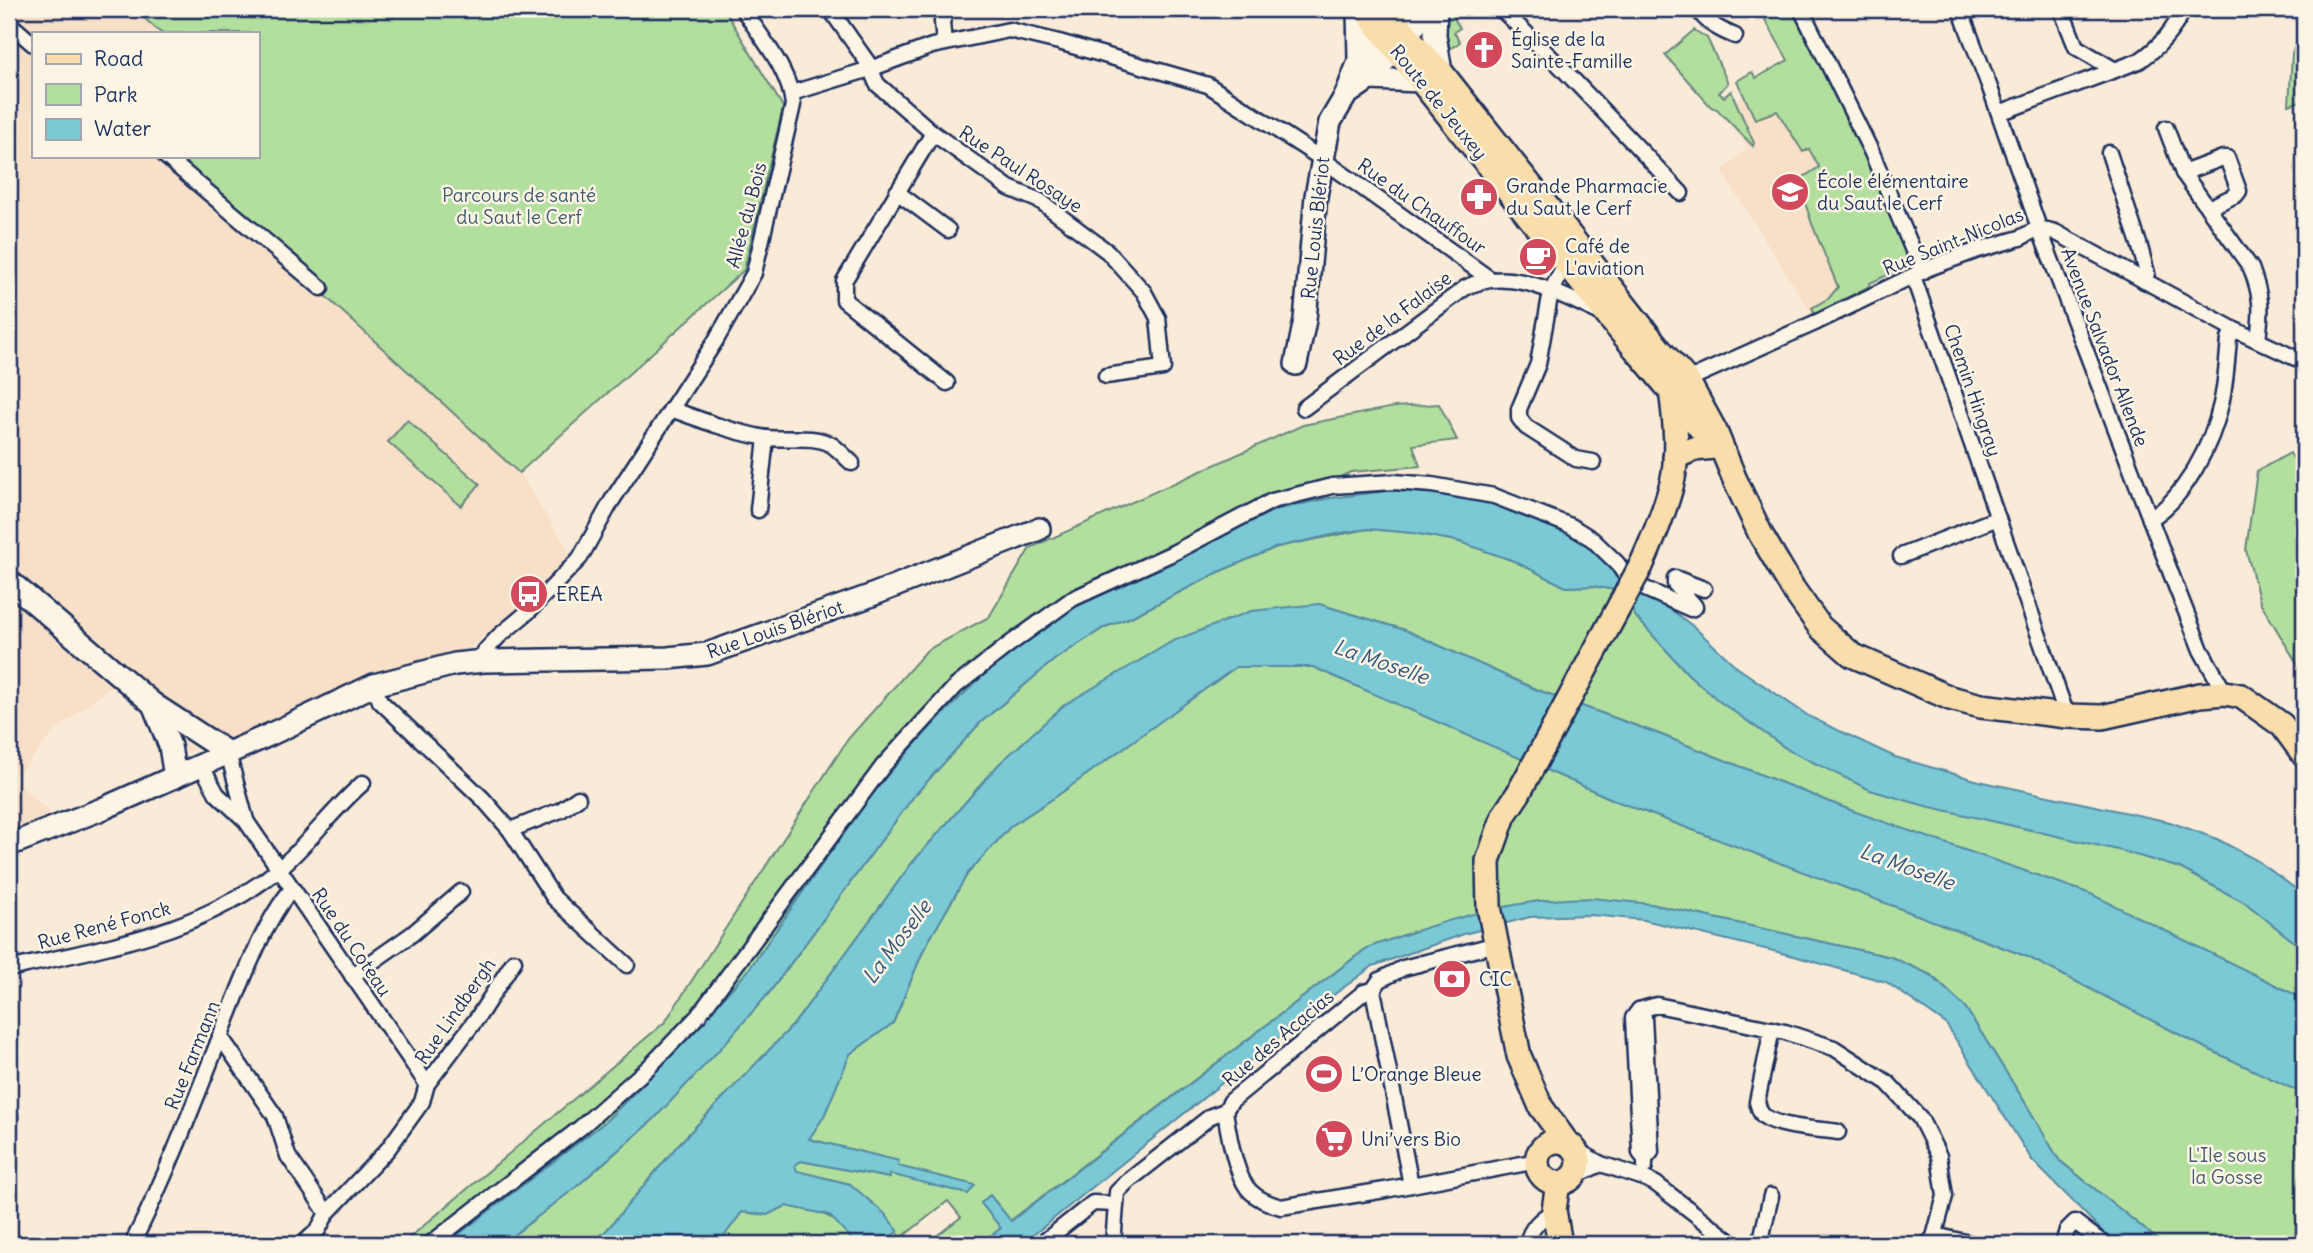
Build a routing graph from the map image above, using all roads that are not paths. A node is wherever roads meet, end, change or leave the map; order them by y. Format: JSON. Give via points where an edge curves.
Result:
{"nodes":[{"id":1,"x":743,"y":9,"type":"edge"},
{"id":2,"x":830,"y":9,"type":"edge"},
{"id":3,"x":947,"y":9,"type":"edge"},
{"id":4,"x":1358,"y":9,"type":"edge"},
{"id":5,"x":1364,"y":9,"type":"edge"},
{"id":6,"x":1429,"y":9,"type":"edge"},
{"id":7,"x":1436,"y":9,"type":"edge"},
{"id":8,"x":1501,"y":9,"type":"edge"},
{"id":9,"x":1698,"y":9,"type":"edge"},
{"id":10,"x":1801,"y":9,"type":"edge"},
{"id":11,"x":1960,"y":9,"type":"edge"},
{"id":12,"x":2061,"y":9,"type":"edge"},
{"id":13,"x":2184,"y":9,"type":"edge"},
{"id":14,"x":9,"y":23,"type":"edge"},
{"id":15,"x":1395,"y":25,"type":"edge"},
{"id":16,"x":1735,"y":36,"type":"dead end"},
{"id":17,"x":32,"y":43,"type":"edge"},
{"id":18,"x":944,"y":43,"type":"junction"},
{"id":19,"x":870,"y":69,"type":"junction"},
{"id":20,"x":1364,"y":70,"type":"junction"},
{"id":21,"x":2115,"y":70,"type":"junction"},
{"id":22,"x":1431,"y":76,"type":"junction"},
{"id":23,"x":792,"y":93,"type":"junction"},
{"id":24,"x":1999,"y":113,"type":"junction"},
{"id":25,"x":2166,"y":128,"type":"dead end"},
{"id":26,"x":933,"y":133,"type":"junction"},
{"id":27,"x":2109,"y":153,"type":"dead end"},
{"id":28,"x":167,"y":158,"type":"edge"},
{"id":29,"x":1322,"y":159,"type":"junction"},
{"id":30,"x":2183,"y":173,"type":"junction"},
{"id":31,"x":897,"y":192,"type":"junction"},
{"id":32,"x":1681,"y":193,"type":"dead end"},
{"id":33,"x":2208,"y":208,"type":"junction"},
{"id":34,"x":2039,"y":228,"type":"junction"},
{"id":35,"x":948,"y":230,"type":"dead end"},
{"id":36,"x":1566,"y":262,"type":"junction"},
{"id":37,"x":1917,"y":274,"type":"junction"},
{"id":38,"x":1490,"y":279,"type":"junction"},
{"id":39,"x":2144,"y":281,"type":"junction"},
{"id":40,"x":321,"y":288,"type":"dead end"},
{"id":41,"x":1551,"y":290,"type":"junction"},
{"id":42,"x":1608,"y":316,"type":"junction"},
{"id":43,"x":2233,"y":329,"type":"junction"},
{"id":44,"x":2258,"y":340,"type":"junction"},
{"id":45,"x":1652,"y":355,"type":"junction"},
{"id":46,"x":2304,"y":362,"type":"edge"},
{"id":47,"x":1296,"y":364,"type":"dead end"},
{"id":48,"x":1106,"y":376,"type":"dead end"},
{"id":49,"x":947,"y":383,"type":"dead end"},
{"id":50,"x":1673,"y":387,"type":"junction"},
{"id":51,"x":1304,"y":408,"type":"dead end"},
{"id":52,"x":671,"y":409,"type":"junction"},
{"id":53,"x":766,"y":438,"type":"junction"},
{"id":54,"x":1721,"y":456,"type":"junction"},
{"id":55,"x":1675,"y":457,"type":"junction"},
{"id":56,"x":1592,"y":461,"type":"dead end"},
{"id":57,"x":852,"y":463,"type":"dead end"},
{"id":58,"x":758,"y":510,"type":"dead end"},
{"id":59,"x":1662,"y":511,"type":"junction"},
{"id":60,"x":1997,"y":518,"type":"junction"},
{"id":61,"x":2150,"y":519,"type":"junction"},
{"id":62,"x":1039,"y":529,"type":"dead end"},
{"id":63,"x":1901,"y":556,"type":"dead end"},
{"id":64,"x":9,"y":581,"type":"edge"},
{"id":65,"x":1704,"y":589,"type":"dead end"},
{"id":66,"x":484,"y":660,"type":"junction"},
{"id":67,"x":374,"y":685,"type":"junction"},
{"id":68,"x":2225,"y":694,"type":"junction"},
{"id":69,"x":153,"y":704,"type":"junction"},
{"id":70,"x":2065,"y":713,"type":"junction"},
{"id":71,"x":190,"y":729,"type":"junction"},
{"id":72,"x":228,"y":753,"type":"junction"},
{"id":73,"x":2304,"y":755,"type":"edge"},
{"id":74,"x":201,"y":765,"type":"junction"},
{"id":75,"x":176,"y":777,"type":"junction"},
{"id":76,"x":363,"y":783,"type":"dead end"},
{"id":77,"x":578,"y":798,"type":"dead end"},
{"id":78,"x":246,"y":821,"type":"junction"},
{"id":79,"x":510,"y":830,"type":"junction"},
{"id":80,"x":9,"y":845,"type":"edge"},
{"id":81,"x":278,"y":869,"type":"junction"},
{"id":82,"x":292,"y":889,"type":"junction"},
{"id":83,"x":461,"y":892,"type":"dead end"},
{"id":84,"x":1496,"y":939,"type":"junction"},
{"id":85,"x":514,"y":961,"type":"dead end"},
{"id":86,"x":627,"y":965,"type":"dead end"},
{"id":87,"x":9,"y":969,"type":"edge"},
{"id":88,"x":352,"y":976,"type":"junction"},
{"id":89,"x":1373,"y":990,"type":"junction"},
{"id":90,"x":1772,"y":1029,"type":"junction"},
{"id":91,"x":220,"y":1036,"type":"junction"},
{"id":92,"x":427,"y":1084,"type":"junction"},
{"id":93,"x":1226,"y":1111,"type":"junction"},
{"id":94,"x":9,"y":1114,"type":"edge"},
{"id":95,"x":9,"y":1128,"type":"edge"},
{"id":96,"x":1838,"y":1132,"type":"dead end"},
{"id":97,"x":1556,"y":1149,"type":"junction"},
{"id":98,"x":1601,"y":1164,"type":"junction"},
{"id":99,"x":1644,"y":1178,"type":"junction"},
{"id":100,"x":1565,"y":1180,"type":"junction"},
{"id":101,"x":1411,"y":1185,"type":"junction"},
{"id":102,"x":1771,"y":1196,"type":"dead end"},
{"id":103,"x":1115,"y":1204,"type":"junction"},
{"id":104,"x":1554,"y":1210,"type":"junction"},
{"id":105,"x":327,"y":1213,"type":"junction"},
{"id":106,"x":135,"y":1238,"type":"dead end"},
{"id":107,"x":1931,"y":1240,"type":"edge"},
{"id":108,"x":303,"y":1244,"type":"edge"},
{"id":109,"x":430,"y":1244,"type":"edge"},
{"id":110,"x":1041,"y":1244,"type":"edge"},
{"id":111,"x":1112,"y":1244,"type":"edge"},
{"id":112,"x":1527,"y":1244,"type":"edge"},
{"id":113,"x":1560,"y":1244,"type":"edge"},
{"id":114,"x":1734,"y":1244,"type":"edge"},
{"id":115,"x":1760,"y":1244,"type":"edge"},
{"id":116,"x":1973,"y":1244,"type":"edge"},
{"id":117,"x":2063,"y":1244,"type":"edge"},
{"id":118,"x":2104,"y":1244,"type":"edge"}],
"edges":[{"from":1,"to":23,"type":"street"},
{"from":2,"to":19,"type":"street","name":"Rue Paul Rosaye"},
{"from":3,"to":18,"type":"street","via":[[942,22]]},
{"from":4,"to":20,"type":"street"},
{"from":5,"to":15,"type":"main road","name":"Route de Jeuxey"},
{"from":6,"to":15,"type":"street","name":"Rue Louis Blériot"},
{"from":7,"to":22,"type":"street"},
{"from":8,"to":32,"type":"street"},
{"from":9,"to":16,"type":"street","via":[[1703,18]]},
{"from":10,"to":37,"type":"street","name":"Chemin Hingray","via":[[1872,153]]},
{"from":11,"to":24,"type":"street","name":"Avenue Salvador Allende"},
{"from":12,"to":21,"type":"street","via":[[2076,47]]},
{"from":13,"to":21,"type":"street","via":[[2157,48]]},
{"from":14,"to":17,"type":"street"},
{"from":15,"to":20,"type":"street","name":"Rue Louis Blériot"},
{"from":15,"to":22,"type":"main road","name":"Route de Jeuxey"},
{"from":18,"to":19,"type":"street","name":"Rue du Chauffour"},
{"from":18,"to":29,"type":"street","name":"Rue du Chauffour","via":[[1009,30],[1208,85]]},
{"from":19,"to":23,"type":"street","name":"Rue du Chauffour"},
{"from":19,"to":26,"type":"street","name":"Rue Paul Rosaye","via":[[877,84]]},
{"from":20,"to":22,"type":"street"},
{"from":20,"to":29,"type":"street","name":"Rue Louis Blériot","via":[[1330,122]]},
{"from":21,"to":24,"type":"street"},
{"from":22,"to":36,"type":"main road","name":"Route de Jeuxey"},
{"from":22,"to":45,"type":"main road","name":"Route de Jeuxey"},
{"from":23,"to":52,"type":"street","name":"Allée du Bois","via":[[754,273]]},
{"from":24,"to":34,"type":"street","name":"Avenue Salvador Allende"},
{"from":25,"to":30,"type":"street"},
{"from":26,"to":31,"type":"street"},
{"from":26,"to":48,"type":"street","name":"Rue Paul Rosaye","via":[[1009,188],[1041,201],[1108,253],[1144,292],[1158,318],[1163,368]]},
{"from":27,"to":39,"type":"street","via":[[2140,247],[2147,273]]},
{"from":28,"to":40,"type":"street"},
{"from":29,"to":38,"type":"street","name":"Rue du Chauffour"},
{"from":29,"to":47,"type":"street","name":"Rue Louis Blériot"},
{"from":30,"to":33,"type":"street"},
{"from":30,"to":33,"type":"street","via":[[2227,159],[2239,191]]},
{"from":31,"to":35,"type":"street"},
{"from":31,"to":49,"type":"street","via":[[844,281],[844,300]]},
{"from":33,"to":44,"type":"street","via":[[2251,268],[2262,313]]},
{"from":34,"to":37,"type":"street","name":"Rue Saint-Nicolas"},
{"from":34,"to":39,"type":"street","name":"Rue Saint-Nicolas","via":[[2055,232]]},
{"from":34,"to":61,"type":"street","name":"Avenue Salvador Allende"},
{"from":36,"to":41,"type":"street"},
{"from":36,"to":42,"type":"main road","name":"Route de Jeuxey"},
{"from":37,"to":50,"type":"street","name":"Rue Saint-Nicolas"},
{"from":37,"to":60,"type":"street","name":"Chemin Hingray"},
{"from":38,"to":41,"type":"street"},
{"from":38,"to":51,"type":"street","name":"Rue de la Falaise","via":[[1465,288]]},
{"from":39,"to":43,"type":"street","name":"Rue Saint-Nicolas"},
{"from":41,"to":42,"type":"street"},
{"from":41,"to":56,"type":"street","via":[[1538,364],[1519,409],[1520,418],[1526,427],[1576,459]]},
{"from":42,"to":45,"type":"main road","name":"Route de Jeuxey"},
{"from":43,"to":44,"type":"street","name":"Rue Saint-Nicolas"},
{"from":43,"to":61,"type":"street","via":[[2221,405],[2207,444],[2174,498]]},
{"from":44,"to":46,"type":"street","name":"Rue Saint-Nicolas"},
{"from":45,"to":50,"type":"main road"},
{"from":45,"to":59,"type":"main road","via":[[1667,428]]},
{"from":50,"to":54,"type":"main road"},
{"from":50,"to":55,"type":"main road"},
{"from":52,"to":53,"type":"street"},
{"from":52,"to":66,"type":"street","name":"Allée du Bois","via":[[580,558],[499,636],[485,651]]},
{"from":53,"to":57,"type":"street","via":[[830,444]]},
{"from":53,"to":58,"type":"street"},
{"from":54,"to":55,"type":"main road","via":[[1694,449]]},
{"from":54,"to":70,"type":"main road","via":[[1793,589],[1820,627],[1852,655],[1950,698],[1981,706]]},
{"from":55,"to":59,"type":"main road"},
{"from":59,"to":84,"type":"main road","bridge":true,"via":[[1641,566],[1504,816],[1488,861],[1489,907]]},
{"from":60,"to":63,"type":"street"},
{"from":60,"to":70,"type":"street","name":"Chemin Hingray"},
{"from":61,"to":68,"type":"street","name":"Avenue Salvador Allende","via":[[2202,650]]},
{"from":62,"to":66,"type":"street","name":"Rue Louis Blériot","via":[[707,654]]},
{"from":64,"to":69,"type":"street"},
{"from":65,"to":109,"type":"street","via":[[1675,578],[1694,605],[1691,609],[1643,588],[1571,526],[1494,496],[1394,482],[1332,486],[1272,501],[1173,553],[1072,598],[956,686],[883,766],[698,1016],[649,1067],[580,1128]]},
{"from":66,"to":67,"type":"street","name":"Rue Louis Blériot"},
{"from":67,"to":72,"type":"street","name":"Rue Louis Blériot"},
{"from":67,"to":79,"type":"street","via":[[380,701]]},
{"from":68,"to":70,"type":"main road","via":[[2200,695],[2102,717]]},
{"from":68,"to":73,"type":"main road","via":[[2241,696],[2282,725]]},
{"from":69,"to":71,"type":"street"},
{"from":69,"to":75,"type":"street","via":[[170,746]]},
{"from":71,"to":72,"type":"street"},
{"from":71,"to":74,"type":"street"},
{"from":72,"to":74,"type":"street","name":"Rue Louis Blériot"},
{"from":72,"to":78,"type":"street","name":"Rue du Coteau"},
{"from":74,"to":75,"type":"street","name":"Rue Louis Blériot"},
{"from":74,"to":78,"type":"street","name":"Rue du Coteau","via":[[217,794]]},
{"from":75,"to":80,"type":"street","name":"Rue Louis Blériot"},
{"from":76,"to":81,"type":"street","name":"Rue René Fonck"},
{"from":77,"to":79,"type":"street","via":[[561,810]]},
{"from":78,"to":81,"type":"street","name":"Rue du Coteau"},
{"from":79,"to":86,"type":"street","via":[[555,898]]},
{"from":81,"to":82,"type":"street","name":"Rue du Coteau"},
{"from":81,"to":87,"type":"street","name":"Rue René Fonck","via":[[209,914],[166,931]]},
{"from":82,"to":88,"type":"street","name":"Rue du Coteau"},
{"from":82,"to":91,"type":"street","name":"Rue Farmann","via":[[278,905]]},
{"from":83,"to":88,"type":"street"},
{"from":84,"to":89,"type":"street","name":"Rue des Acacias","via":[[1403,968],[1380,979]]},
{"from":84,"to":97,"type":"main road","via":[[1520,1056]]},
{"from":85,"to":92,"type":"street","name":"Rue Lindbergh"},
{"from":88,"to":92,"type":"street","name":"Rue du Coteau"},
{"from":89,"to":93,"type":"street","name":"Rue des Acacias","via":[[1364,992],[1231,1101]]},
{"from":89,"to":101,"type":"street"},
{"from":90,"to":96,"type":"street","via":[[1759,1111],[1787,1124]]},
{"from":90,"to":99,"type":"street","via":[[1657,1005],[1639,1010],[1644,1017],[1651,1152]]},
{"from":90,"to":107,"type":"street","via":[[1834,1048],[1888,1083],[1920,1118],[1939,1156],[1945,1196]]},
{"from":91,"to":105,"type":"street","via":[[275,1116],[288,1156]]},
{"from":91,"to":106,"type":"street","name":"Rue Farmann","via":[[161,1187]]},
{"from":92,"to":105,"type":"street","name":"Rue Lindbergh","via":[[422,1102],[388,1149]]},
{"from":93,"to":101,"type":"street","via":[[1241,1178],[1248,1190],[1266,1202],[1281,1207]]},
{"from":93,"to":103,"type":"street","name":"Rue des Acacias","via":[[1211,1116],[1127,1182],[1117,1192]]},
{"from":94,"to":95,"type":"street"},
{"from":97,"to":98,"type":"street"},
{"from":97,"to":100,"type":"main road","via":[[1579,1161],[1578,1170]]},
{"from":97,"to":100,"type":"main road","via":[[1543,1176],[1549,1181]]},
{"from":97,"to":101,"type":"street"},
{"from":98,"to":99,"type":"street"},
{"from":98,"to":100,"type":"street"},
{"from":99,"to":114,"type":"street"},
{"from":100,"to":104,"type":"main road"},
{"from":102,"to":115,"type":"street"},
{"from":103,"to":110,"type":"street","via":[[1093,1203]]},
{"from":103,"to":111,"type":"street"},
{"from":104,"to":112,"type":"street","via":[[1537,1222]]},
{"from":104,"to":113,"type":"main road"},
{"from":105,"to":108,"type":"street","name":"Rue Lindbergh"},
{"from":107,"to":116,"type":"street"},
{"from":117,"to":118,"type":"street","via":[[2075,1222]]}]}
